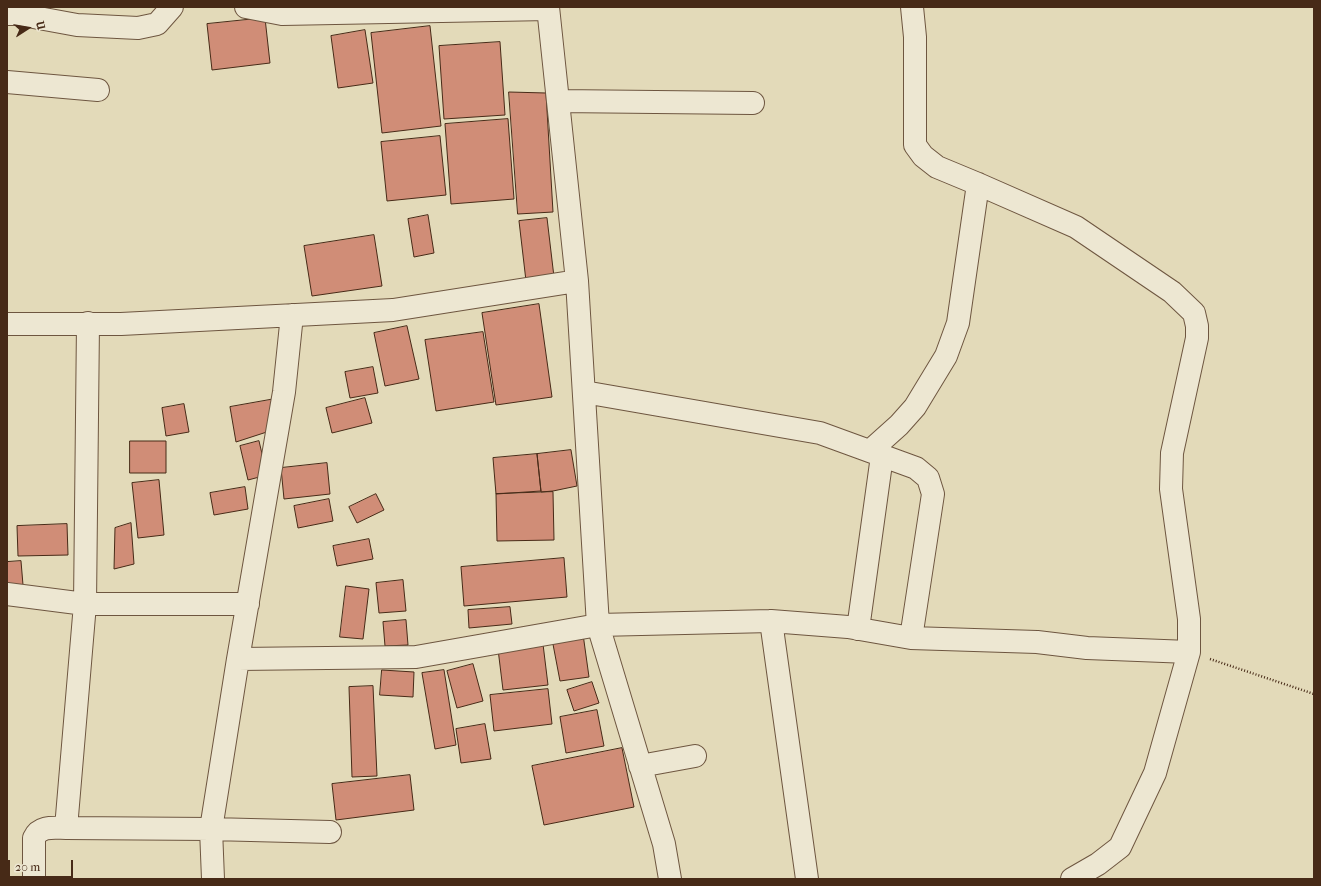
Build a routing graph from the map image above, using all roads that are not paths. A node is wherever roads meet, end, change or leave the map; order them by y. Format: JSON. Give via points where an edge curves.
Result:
{"nodes":[{"id":1,"x":172,"y":7,"type":"edge"},
{"id":2,"x":246,"y":7,"type":"edge"},
{"id":3,"x":912,"y":7,"type":"edge"},
{"id":4,"x":548,"y":8,"type":"edge"},
{"id":5,"x":7,"y":14,"type":"edge"},
{"id":6,"x":7,"y":82,"type":"edge"},
{"id":7,"x":98,"y":90,"type":"dead end"},
{"id":8,"x":558,"y":101,"type":"junction"},
{"id":9,"x":753,"y":103,"type":"dead end"},
{"id":10,"x":978,"y":184,"type":"junction"},
{"id":11,"x":577,"y":281,"type":"junction"},
{"id":12,"x":292,"y":315,"type":"junction"},
{"id":13,"x":88,"y":323,"type":"junction"},
{"id":14,"x":7,"y":324,"type":"edge"},
{"id":15,"x":584,"y":392,"type":"junction"},
{"id":16,"x":876,"y":453,"type":"junction"},
{"id":17,"x":7,"y":594,"type":"edge"},
{"id":18,"x":85,"y":604,"type":"junction"},
{"id":19,"x":248,"y":604,"type":"junction"},
{"id":20,"x":771,"y":621,"type":"junction"},
{"id":21,"x":598,"y":625,"type":"junction"},
{"id":22,"x":858,"y":629,"type":"junction"},
{"id":23,"x":911,"y":638,"type":"junction"},
{"id":24,"x":1189,"y":652,"type":"junction"},
{"id":25,"x":238,"y":659,"type":"junction"},
{"id":26,"x":695,"y":756,"type":"dead end"},
{"id":27,"x":640,"y":766,"type":"junction"},
{"id":28,"x":66,"y":828,"type":"junction"},
{"id":29,"x":211,"y":828,"type":"junction"},
{"id":30,"x":330,"y":832,"type":"dead end"},
{"id":31,"x":34,"y":879,"type":"edge"},
{"id":32,"x":212,"y":879,"type":"edge"},
{"id":33,"x":670,"y":879,"type":"edge"},
{"id":34,"x":807,"y":879,"type":"edge"},
{"id":35,"x":1072,"y":879,"type":"edge"}],
"edges":[{"from":1,"to":5,"type":"street","via":[[157,24],[138,28],[77,25]]},
{"from":2,"to":4,"type":"street","via":[[282,14]]},
{"from":3,"to":10,"type":"street","via":[[915,37],[915,146],[937,167]]},
{"from":4,"to":8,"type":"street"},
{"from":6,"to":7,"type":"street"},
{"from":8,"to":9,"type":"street"},
{"from":8,"to":11,"type":"street"},
{"from":10,"to":16,"type":"street","via":[[958,323],[946,356],[915,407]]},
{"from":10,"to":24,"type":"street","via":[[1076,227],[1172,292],[1194,313],[1197,338],[1172,453],[1171,489],[1189,619]]},
{"from":11,"to":12,"type":"street","via":[[392,310]]},
{"from":11,"to":15,"type":"street"},
{"from":12,"to":13,"type":"street","via":[[121,324]]},
{"from":12,"to":19,"type":"street","via":[[284,392]]},
{"from":13,"to":14,"type":"street"},
{"from":13,"to":18,"type":"street"},
{"from":15,"to":16,"type":"street","via":[[820,433]]},
{"from":15,"to":21,"type":"street"},
{"from":16,"to":22,"type":"street"},
{"from":16,"to":23,"type":"street","via":[[916,468],[928,478],[933,494]]},
{"from":17,"to":18,"type":"street"},
{"from":18,"to":19,"type":"street"},
{"from":18,"to":28,"type":"street"},
{"from":19,"to":25,"type":"street"},
{"from":20,"to":21,"type":"street"},
{"from":20,"to":22,"type":"street"},
{"from":20,"to":34,"type":"street"},
{"from":21,"to":25,"type":"street","via":[[416,657]]},
{"from":21,"to":27,"type":"street"},
{"from":22,"to":23,"type":"street"},
{"from":23,"to":24,"type":"street","via":[[1037,642],[1087,648]]},
{"from":24,"to":35,"type":"street","via":[[1155,773],[1120,847]]},
{"from":25,"to":29,"type":"street"},
{"from":26,"to":27,"type":"street"},
{"from":27,"to":33,"type":"street","via":[[664,844]]},
{"from":28,"to":29,"type":"street"},
{"from":28,"to":31,"type":"street","via":[[48,828],[36,834]]},
{"from":29,"to":30,"type":"street"},
{"from":29,"to":32,"type":"street"}]}
